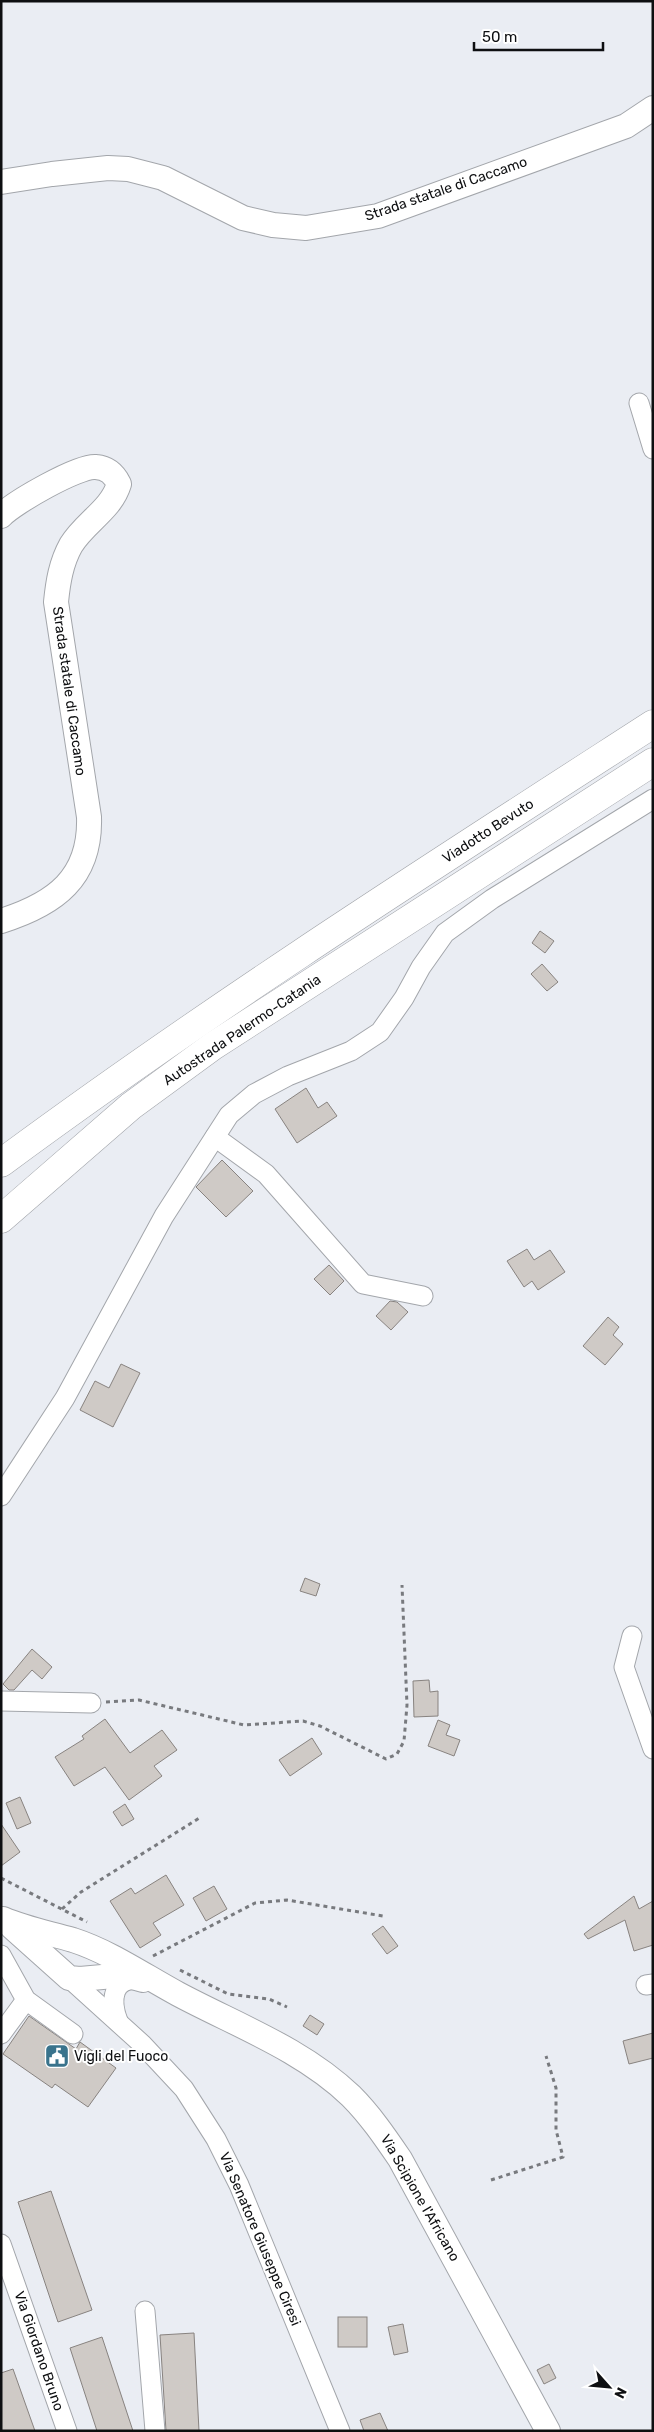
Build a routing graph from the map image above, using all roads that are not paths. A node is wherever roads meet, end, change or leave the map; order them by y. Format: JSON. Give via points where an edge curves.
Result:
{"nodes":[{"id":1,"x":653,"y":108,"type":"edge"},
{"id":2,"x":1,"y":182,"type":"edge"},
{"id":3,"x":639,"y":403,"type":"dead end"},
{"id":4,"x":653,"y":449,"type":"edge"},
{"id":5,"x":1,"y":516,"type":"edge"},
{"id":6,"x":653,"y":724,"type":"edge"},
{"id":7,"x":653,"y":762,"type":"edge"},
{"id":8,"x":653,"y":798,"type":"edge"},
{"id":9,"x":1,"y":921,"type":"edge"},
{"id":10,"x":215,"y":1137,"type":"junction"},
{"id":11,"x":1,"y":1163,"type":"edge"},
{"id":12,"x":1,"y":1219,"type":"edge"},
{"id":13,"x":422,"y":1296,"type":"dead end"},
{"id":14,"x":1,"y":1496,"type":"edge"},
{"id":15,"x":632,"y":1636,"type":"dead end"},
{"id":16,"x":1,"y":1702,"type":"edge"},
{"id":17,"x":91,"y":1703,"type":"road end"},
{"id":18,"x":653,"y":1749,"type":"edge"},
{"id":19,"x":2,"y":1920,"type":"edge"},
{"id":20,"x":1,"y":1955,"type":"edge"},
{"id":21,"x":118,"y":1960,"type":"junction"},
{"id":22,"x":69,"y":1978,"type":"junction"},
{"id":23,"x":143,"y":1980,"type":"junction"},
{"id":24,"x":177,"y":1994,"type":"junction"},
{"id":25,"x":26,"y":2000,"type":"junction"},
{"id":26,"x":118,"y":2021,"type":"junction"},
{"id":27,"x":1,"y":2034,"type":"edge"},
{"id":28,"x":73,"y":2034,"type":"dead end"},
{"id":29,"x":1,"y":2244,"type":"edge"},
{"id":30,"x":146,"y":2310,"type":"dead end"},
{"id":31,"x":67,"y":2431,"type":"edge"},
{"id":32,"x":155,"y":2431,"type":"edge"},
{"id":33,"x":340,"y":2431,"type":"edge"},
{"id":34,"x":548,"y":2431,"type":"edge"}],
"edges":[{"from":1,"to":2,"type":"main road","name":"Strada statale di Caccamo","via":[[626,126],[378,216],[306,228],[243,218],[163,178],[128,169],[108,168]]},
{"from":3,"to":4,"type":"street"},
{"from":5,"to":9,"type":"main road","name":"Strada statale di Caccamo","via":[[20,501],[82,469],[95,466],[106,469],[115,474],[119,484],[108,506],[72,544],[59,576],[56,602],[89,817],[88,844],[76,873],[52,900]]},
{"from":6,"to":11,"type":"highway","name":"Viadotto Bevuto","via":[[323,937]]},
{"from":7,"to":12,"type":"highway","name":"Autostrada Palermo-Catania","via":[[214,1046],[131,1106]]},
{"from":8,"to":10,"type":"street","via":[[492,899],[445,933],[380,1032],[351,1051],[288,1076],[254,1094],[229,1116]]},
{"from":10,"to":13,"type":"street","via":[[266,1174],[363,1284]]},
{"from":10,"to":14,"type":"street","via":[[164,1216],[65,1398]]},
{"from":15,"to":18,"type":"street","via":[[624,1667]]},
{"from":16,"to":17,"type":"street"},
{"from":19,"to":21,"type":"main road","via":[[28,1930],[73,1940]]},
{"from":19,"to":22,"type":"main road"},
{"from":20,"to":25,"type":"street"},
{"from":21,"to":22,"type":"main road","via":[[90,1959],[78,1963]]},
{"from":21,"to":24,"type":"main road"},
{"from":22,"to":23,"type":"main road","via":[[80,1980],[116,1974]]},
{"from":22,"to":26,"type":"street","name":"Via Senatore Giuseppe Ciresi"},
{"from":23,"to":24,"type":"main road"},
{"from":23,"to":26,"type":"street","via":[[127,1981],[116,1991],[113,2005]]},
{"from":24,"to":34,"type":"main road","name":"Via Scipione l'Africano","via":[[311,2065],[351,2096],[379,2128],[400,2159]]},
{"from":25,"to":27,"type":"street"},
{"from":25,"to":28,"type":"street"},
{"from":26,"to":33,"type":"street","name":"Via Senatore Giuseppe Ciresi","via":[[184,2089],[216,2139],[240,2185]]},
{"from":29,"to":31,"type":"street","name":"Via Giordano Bruno"},
{"from":30,"to":32,"type":"street"}]}
